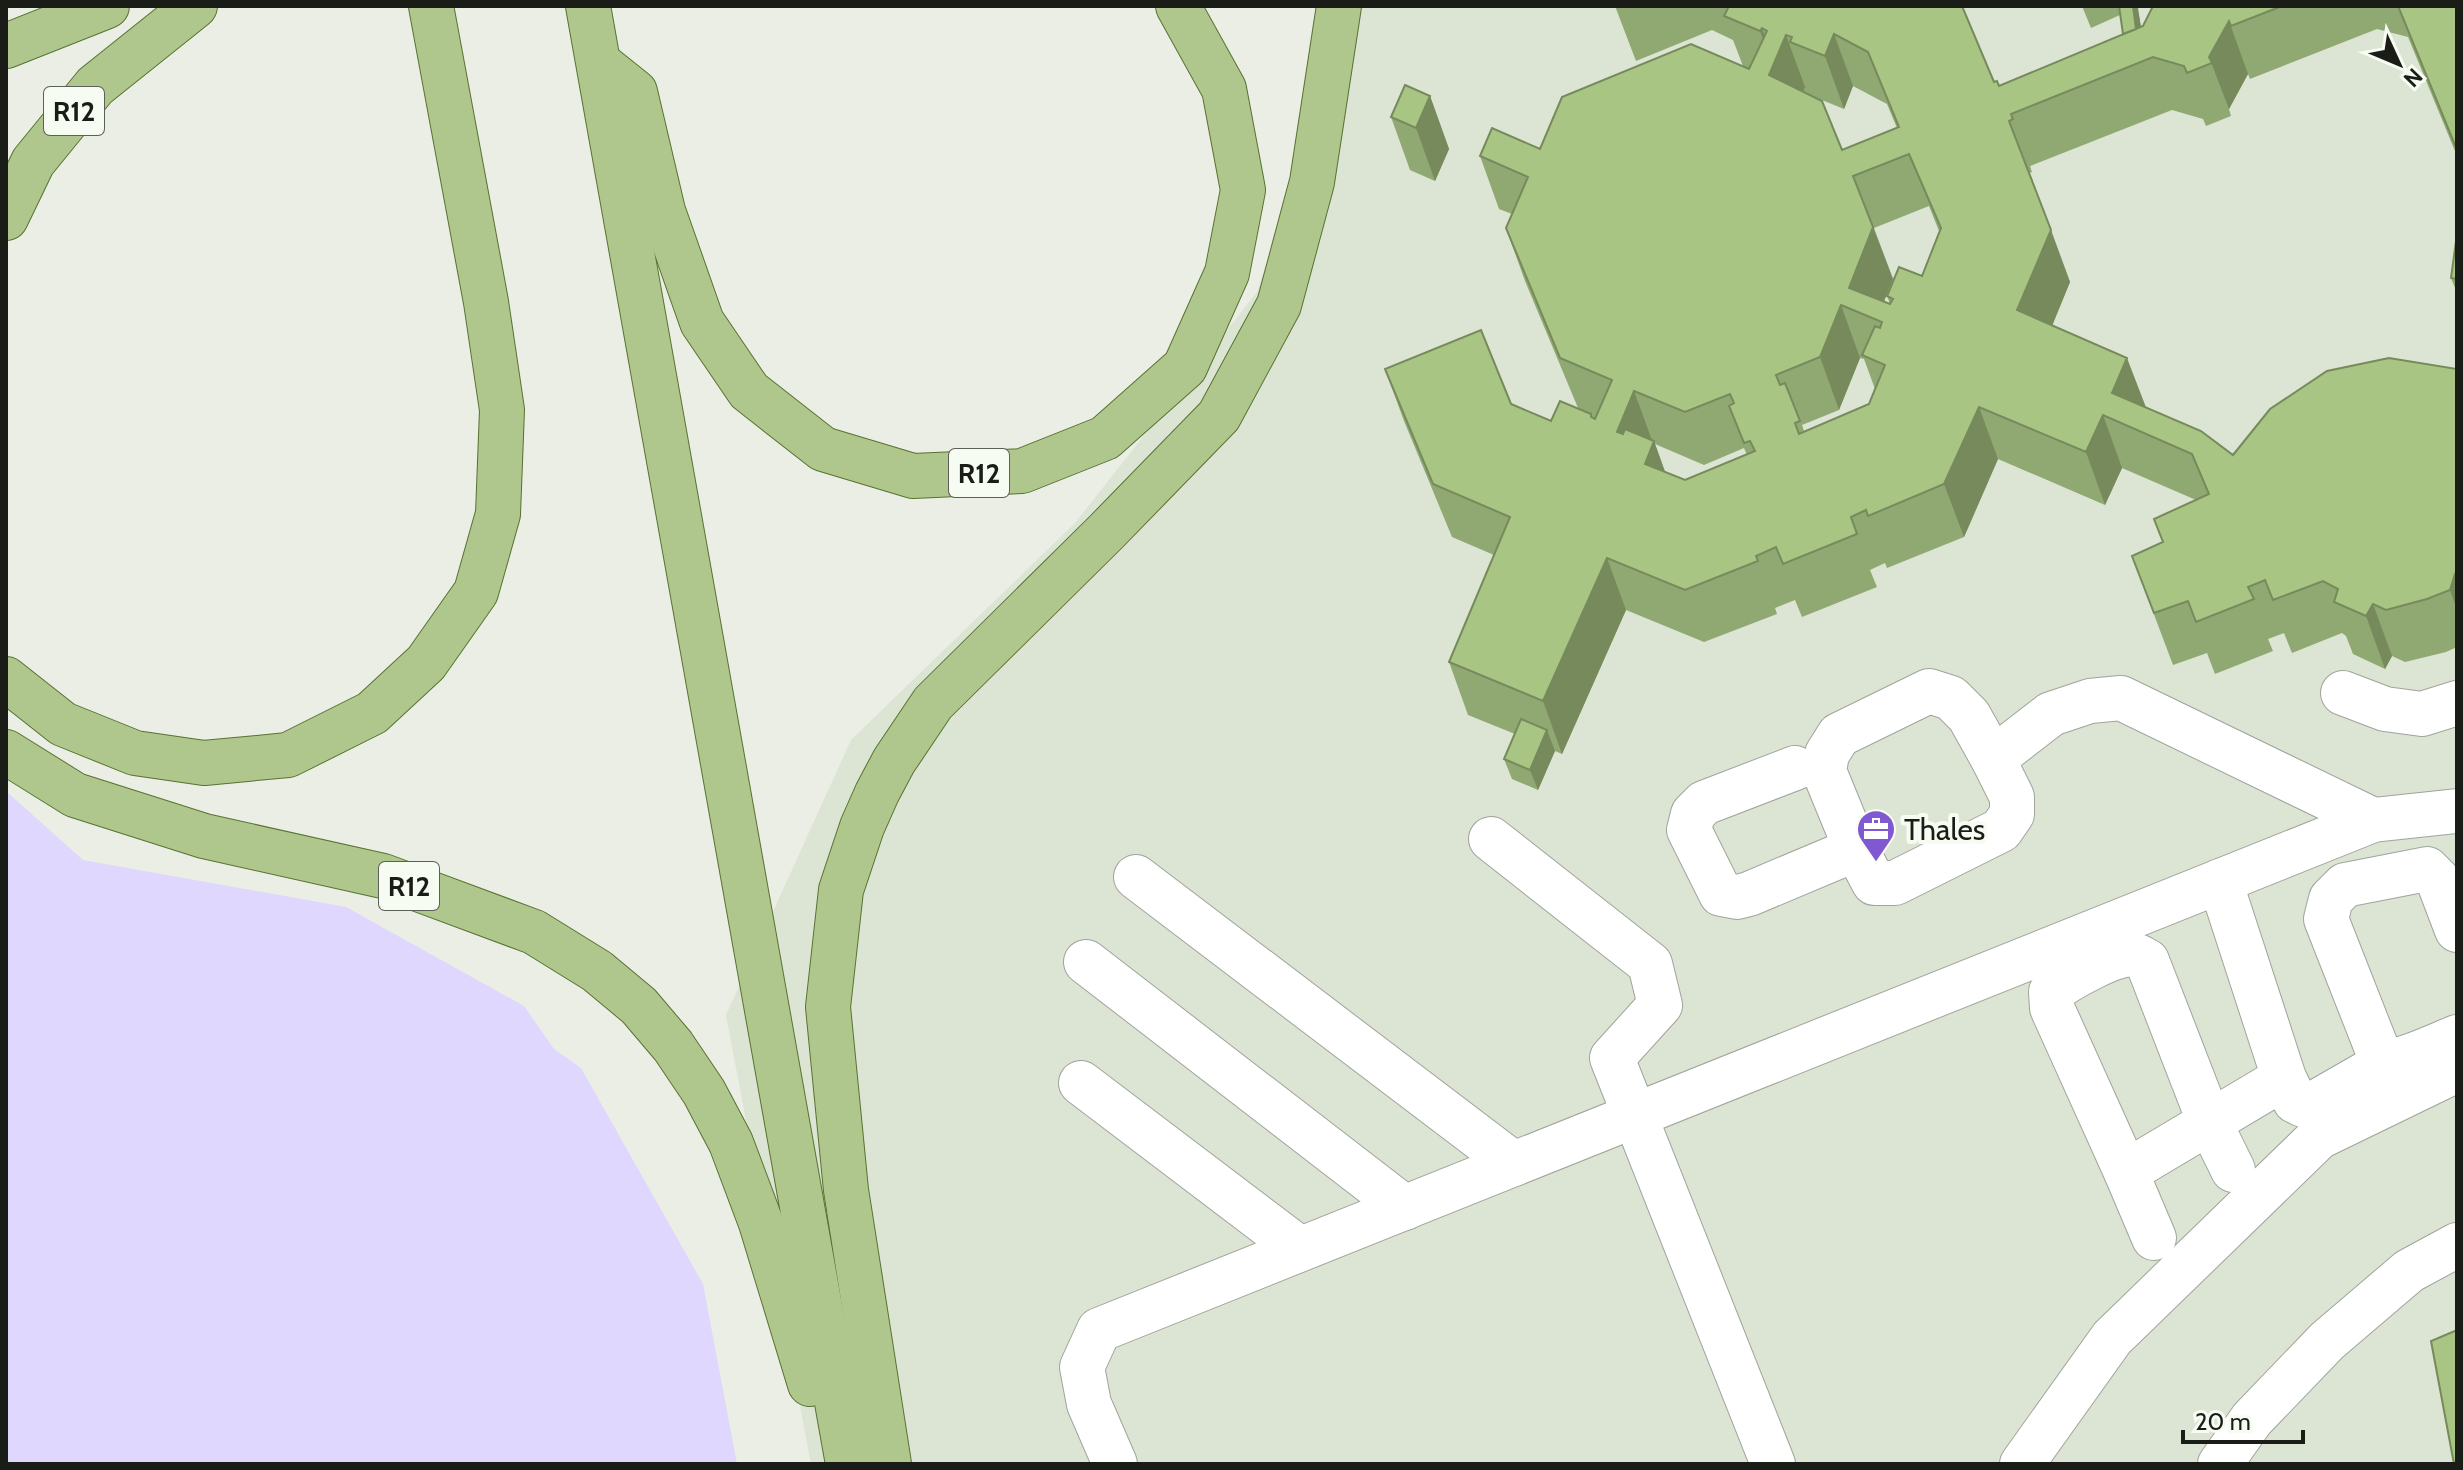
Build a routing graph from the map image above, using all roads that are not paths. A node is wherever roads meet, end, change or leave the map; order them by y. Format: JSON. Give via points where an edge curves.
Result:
{"nodes":[{"id":1,"x":107,"y":6,"type":"edge"},
{"id":2,"x":195,"y":6,"type":"edge"},
{"id":3,"x":431,"y":6,"type":"edge"},
{"id":4,"x":588,"y":6,"type":"edge"},
{"id":5,"x":1178,"y":6,"type":"edge"},
{"id":6,"x":1339,"y":6,"type":"edge"},
{"id":7,"x":6,"y":46,"type":"edge"},
{"id":8,"x":599,"y":63,"type":"junction"},
{"id":9,"x":6,"y":218,"type":"edge"},
{"id":10,"x":6,"y":679,"type":"edge"},
{"id":11,"x":2343,"y":693,"type":"dead end"},
{"id":12,"x":2457,"y":703,"type":"edge"},
{"id":13,"x":6,"y":752,"type":"edge"},
{"id":14,"x":1993,"y":759,"type":"junction"},
{"id":15,"x":1795,"y":768,"type":"dead end"},
{"id":16,"x":2457,"y":811,"type":"edge"},
{"id":17,"x":2373,"y":820,"type":"junction"},
{"id":18,"x":1491,"y":839,"type":"dead end"},
{"id":19,"x":1856,"y":849,"type":"junction"},
{"id":20,"x":1136,"y":877,"type":"dead end"},
{"id":21,"x":2220,"y":881,"type":"junction"},
{"id":22,"x":2457,"y":930,"type":"edge"},
{"id":23,"x":1086,"y":962,"type":"dead end"},
{"id":24,"x":2457,"y":1037,"type":"edge"},
{"id":25,"x":2388,"y":1061,"type":"junction"},
{"id":26,"x":2457,"y":1070,"type":"edge"},
{"id":27,"x":2284,"y":1078,"type":"junction"},
{"id":28,"x":1081,"y":1083,"type":"dead end"},
{"id":29,"x":1634,"y":1116,"type":"junction"},
{"id":30,"x":2209,"y":1121,"type":"junction"},
{"id":31,"x":1514,"y":1164,"type":"junction"},
{"id":32,"x":2233,"y":1170,"type":"dead end"},
{"id":33,"x":2126,"y":1172,"type":"junction"},
{"id":34,"x":1405,"y":1208,"type":"junction"},
{"id":35,"x":2154,"y":1238,"type":"dead end"},
{"id":36,"x":2457,"y":1245,"type":"edge"},
{"id":37,"x":1300,"y":1249,"type":"junction"},
{"id":38,"x":834,"y":1464,"type":"edge"},
{"id":39,"x":848,"y":1464,"type":"edge"},
{"id":40,"x":889,"y":1464,"type":"edge"},
{"id":41,"x":1115,"y":1464,"type":"edge"},
{"id":42,"x":1773,"y":1464,"type":"edge"},
{"id":43,"x":2022,"y":1464,"type":"edge"},
{"id":44,"x":2220,"y":1464,"type":"edge"}],
"edges":[{"from":1,"to":7,"type":"main road"},
{"from":2,"to":9,"type":"main road","number":"R12","via":[[95,86],[33,162]]},
{"from":3,"to":10,"type":"main road","via":[[502,410],[498,514],[476,592],[426,663],[372,713],[288,755],[204,763],[135,753],[63,724]]},
{"from":4,"to":8,"type":"main road"},
{"from":5,"to":8,"type":"main road","number":"R12","via":[[1224,89],[1243,190],[1227,273],[1185,367],[1105,438],[1022,471],[913,476],[898,472],[823,449],[749,391],[702,322],[663,211],[635,92]]},
{"from":6,"to":40,"type":"main road","via":[[1312,182],[1279,305],[1219,416],[933,703],[877,793],[841,890],[828,1007],[846,1190]]},
{"from":8,"to":39,"type":"main road"},
{"from":11,"to":12,"type":"street","via":[[2385,709],[2422,714]]},
{"from":13,"to":38,"type":"main road","number":"R12","via":[[75,795],[100,804],[204,836],[383,876],[534,932],[597,971],[639,1006],[704,1092],[731,1143],[761,1223]]},
{"from":14,"to":17,"type":"street","via":[[2051,714],[2121,698]]},
{"from":14,"to":19,"type":"street","via":[[2012,797],[2012,814],[2001,830],[1895,883],[1874,883]]},
{"from":14,"to":19,"type":"street","via":[[1969,716],[1951,698],[1929,691],[1839,735],[1824,771]]},
{"from":15,"to":19,"type":"street","via":[[1704,803],[1693,814],[1689,830],[1721,894],[1749,894]]},
{"from":16,"to":17,"type":"street"},
{"from":17,"to":21,"type":"street"},
{"from":18,"to":29,"type":"street","via":[[1650,964],[1660,1005],[1612,1058]]},
{"from":20,"to":31,"type":"street"},
{"from":21,"to":27,"type":"street"},
{"from":21,"to":29,"type":"street"},
{"from":22,"to":25,"type":"street","via":[[2438,880],[2427,869],[2345,885],[2331,899],[2326,919],[2381,1059]]},
{"from":23,"to":34,"type":"street"},
{"from":24,"to":25,"type":"street"},
{"from":25,"to":27,"type":"street","via":[[2313,1104],[2295,1101]]},
{"from":26,"to":43,"type":"street","via":[[2319,1137],[2112,1338]]},
{"from":27,"to":30,"type":"street"},
{"from":28,"to":37,"type":"street"},
{"from":29,"to":31,"type":"street"},
{"from":29,"to":42,"type":"street"},
{"from":30,"to":32,"type":"street"},
{"from":30,"to":33,"type":"street"},
{"from":30,"to":33,"type":"street","via":[[2147,961],[2134,954],[2119,955],[2060,985],[2051,992],[2052,1008]]},
{"from":31,"to":34,"type":"street"},
{"from":33,"to":35,"type":"street"},
{"from":34,"to":37,"type":"street"},
{"from":36,"to":44,"type":"street","via":[[2409,1271],[2327,1341],[2252,1419]]},
{"from":37,"to":41,"type":"street","via":[[1099,1330],[1082,1367],[1089,1404]]}]}
